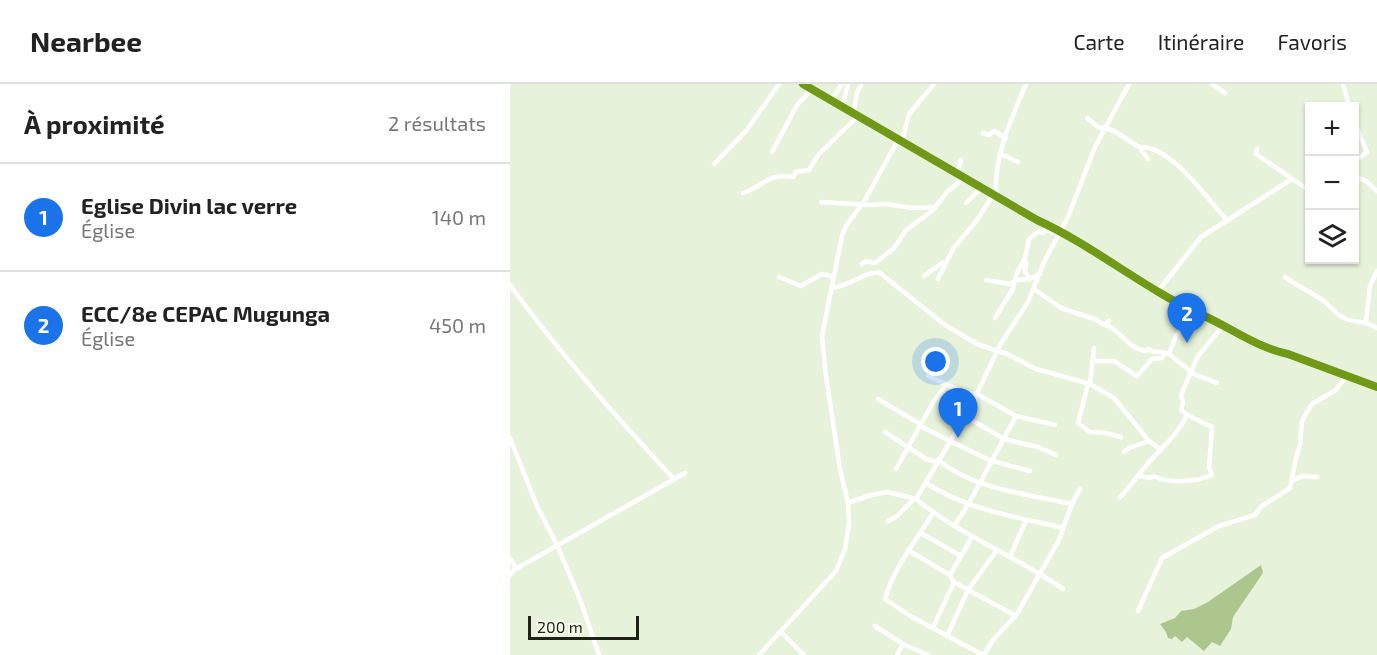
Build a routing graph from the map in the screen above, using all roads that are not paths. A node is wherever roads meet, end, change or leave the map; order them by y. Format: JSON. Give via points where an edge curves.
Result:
{"nodes":[{"id":1,"x":779,"y":84,"type":"edge"},
{"id":2,"x":842,"y":84,"type":"edge"},
{"id":3,"x":848,"y":84,"type":"edge"},
{"id":4,"x":934,"y":84,"type":"edge"},
{"id":5,"x":1026,"y":84,"type":"edge"},
{"id":6,"x":1129,"y":84,"type":"edge"},
{"id":7,"x":1213,"y":84,"type":"edge"},
{"id":8,"x":1343,"y":84,"type":"edge"},
{"id":9,"x":807,"y":86,"type":"edge"},
{"id":10,"x":861,"y":86,"type":"dead end"},
{"id":11,"x":1225,"y":93,"type":"dead end"},
{"id":12,"x":829,"y":99,"type":"junction"},
{"id":13,"x":1348,"y":102,"type":"edge"},
{"id":14,"x":842,"y":106,"type":"junction"},
{"id":15,"x":855,"y":114,"type":"junction"},
{"id":16,"x":1087,"y":118,"type":"dead end"},
{"id":17,"x":1105,"y":128,"type":"junction"},
{"id":18,"x":1359,"y":133,"type":"edge"},
{"id":19,"x":983,"y":134,"type":"dead end"},
{"id":20,"x":1006,"y":138,"type":"junction"},
{"id":21,"x":900,"y":141,"type":"junction"},
{"id":22,"x":1139,"y":147,"type":"junction"},
{"id":23,"x":1257,"y":149,"type":"dead end"},
{"id":24,"x":772,"y":152,"type":"dead end"},
{"id":25,"x":1001,"y":154,"type":"junction"},
{"id":26,"x":1148,"y":159,"type":"dead end"},
{"id":27,"x":1359,"y":159,"type":"edge"},
{"id":28,"x":961,"y":160,"type":"dead end"},
{"id":29,"x":1018,"y":162,"type":"dead end"},
{"id":30,"x":714,"y":164,"type":"dead end"},
{"id":31,"x":961,"y":176,"type":"junction"},
{"id":32,"x":1359,"y":177,"type":"edge"},
{"id":33,"x":1292,"y":179,"type":"junction"},
{"id":34,"x":981,"y":188,"type":"junction"},
{"id":35,"x":1305,"y":188,"type":"edge"},
{"id":36,"x":1377,"y":191,"type":"edge"},
{"id":37,"x":743,"y":193,"type":"dead end"},
{"id":38,"x":995,"y":196,"type":"junction"},
{"id":39,"x":821,"y":202,"type":"dead end"},
{"id":40,"x":966,"y":203,"type":"dead end"},
{"id":41,"x":862,"y":204,"type":"junction"},
{"id":42,"x":935,"y":207,"type":"junction"},
{"id":43,"x":1228,"y":221,"type":"junction"},
{"id":44,"x":1060,"y":233,"type":"junction"},
{"id":45,"x":1025,"y":259,"type":"junction"},
{"id":46,"x":862,"y":264,"type":"dead end"},
{"id":47,"x":945,"y":264,"type":"junction"},
{"id":48,"x":1377,"y":271,"type":"edge"},
{"id":49,"x":1040,"y":274,"type":"junction"},
{"id":50,"x":924,"y":276,"type":"dead end"},
{"id":51,"x":779,"y":277,"type":"dead end"},
{"id":52,"x":834,"y":277,"type":"junction"},
{"id":53,"x":1285,"y":277,"type":"dead end"},
{"id":54,"x":938,"y":279,"type":"dead end"},
{"id":55,"x":1030,"y":279,"type":"junction"},
{"id":56,"x":986,"y":280,"type":"dead end"},
{"id":57,"x":1014,"y":282,"type":"junction"},
{"id":58,"x":510,"y":285,"type":"edge"},
{"id":59,"x":831,"y":288,"type":"junction"},
{"id":60,"x":1034,"y":289,"type":"junction"},
{"id":61,"x":1158,"y":291,"type":"junction"},
{"id":62,"x":1194,"y":312,"type":"junction"},
{"id":63,"x":995,"y":318,"type":"dead end"},
{"id":64,"x":1366,"y":321,"type":"junction"},
{"id":65,"x":1222,"y":327,"type":"junction"},
{"id":66,"x":1377,"y":327,"type":"edge"},
{"id":67,"x":1094,"y":348,"type":"dead end"},
{"id":68,"x":998,"y":352,"type":"junction"},
{"id":69,"x":1167,"y":354,"type":"junction"},
{"id":70,"x":1093,"y":361,"type":"junction"},
{"id":71,"x":1192,"y":371,"type":"junction"},
{"id":72,"x":928,"y":376,"type":"dead end"},
{"id":73,"x":1346,"y":376,"type":"junction"},
{"id":74,"x":1217,"y":382,"type":"dead end"},
{"id":75,"x":1089,"y":384,"type":"junction"},
{"id":76,"x":946,"y":385,"type":"junction"},
{"id":77,"x":1377,"y":387,"type":"edge"},
{"id":78,"x":977,"y":394,"type":"junction"},
{"id":79,"x":878,"y":399,"type":"dead end"},
{"id":80,"x":1187,"y":415,"type":"junction"},
{"id":81,"x":965,"y":416,"type":"junction"},
{"id":82,"x":1016,"y":416,"type":"junction"},
{"id":83,"x":920,"y":425,"type":"junction"},
{"id":84,"x":1054,"y":425,"type":"dead end"},
{"id":85,"x":885,"y":432,"type":"dead end"},
{"id":86,"x":1121,"y":437,"type":"dead end"},
{"id":87,"x":510,"y":438,"type":"edge"},
{"id":88,"x":1004,"y":439,"type":"junction"},
{"id":89,"x":1149,"y":441,"type":"junction"},
{"id":90,"x":950,"y":442,"type":"junction"},
{"id":91,"x":908,"y":447,"type":"junction"},
{"id":92,"x":1161,"y":450,"type":"junction"},
{"id":93,"x":1124,"y":452,"type":"dead end"},
{"id":94,"x":1056,"y":455,"type":"dead end"},
{"id":95,"x":992,"y":460,"type":"junction"},
{"id":96,"x":938,"y":461,"type":"junction"},
{"id":97,"x":896,"y":469,"type":"dead end"},
{"id":98,"x":1030,"y":471,"type":"dead end"},
{"id":99,"x":685,"y":473,"type":"dead end"},
{"id":100,"x":1138,"y":476,"type":"junction"},
{"id":101,"x":1317,"y":477,"type":"dead end"},
{"id":102,"x":674,"y":479,"type":"junction"},
{"id":103,"x":980,"y":482,"type":"junction"},
{"id":104,"x":1292,"y":482,"type":"junction"},
{"id":105,"x":926,"y":483,"type":"junction"},
{"id":106,"x":1080,"y":489,"type":"dead end"},
{"id":107,"x":1120,"y":496,"type":"dead end"},
{"id":108,"x":915,"y":499,"type":"junction"},
{"id":109,"x":848,"y":503,"type":"junction"},
{"id":110,"x":1072,"y":504,"type":"junction"},
{"id":111,"x":968,"y":505,"type":"junction"},
{"id":112,"x":933,"y":513,"type":"junction"},
{"id":113,"x":1026,"y":520,"type":"junction"},
{"id":114,"x":888,"y":521,"type":"dead end"},
{"id":115,"x":954,"y":526,"type":"junction"},
{"id":116,"x":1063,"y":528,"type":"junction"},
{"id":117,"x":921,"y":533,"type":"junction"},
{"id":118,"x":972,"y":537,"type":"junction"},
{"id":119,"x":558,"y":547,"type":"junction"},
{"id":120,"x":908,"y":550,"type":"junction"},
{"id":121,"x":997,"y":550,"type":"junction"},
{"id":122,"x":961,"y":556,"type":"junction"},
{"id":123,"x":1010,"y":557,"type":"junction"},
{"id":124,"x":510,"y":559,"type":"edge"},
{"id":125,"x":517,"y":569,"type":"junction"},
{"id":126,"x":1041,"y":574,"type":"junction"},
{"id":127,"x":510,"y":575,"type":"edge"},
{"id":128,"x":950,"y":575,"type":"junction"},
{"id":129,"x":954,"y":582,"type":"junction"},
{"id":130,"x":1063,"y":589,"type":"dead end"},
{"id":131,"x":968,"y":590,"type":"junction"},
{"id":132,"x":1138,"y":611,"type":"dead end"},
{"id":133,"x":1016,"y":616,"type":"junction"},
{"id":134,"x":875,"y":626,"type":"dead end"},
{"id":135,"x":933,"y":628,"type":"junction"},
{"id":136,"x":781,"y":632,"type":"junction"},
{"id":137,"x":947,"y":636,"type":"junction"},
{"id":138,"x":903,"y":644,"type":"junction"},
{"id":139,"x":599,"y":655,"type":"edge"},
{"id":140,"x":759,"y":655,"type":"edge"},
{"id":141,"x":804,"y":655,"type":"edge"},
{"id":142,"x":897,"y":655,"type":"edge"},
{"id":143,"x":928,"y":655,"type":"edge"},
{"id":144,"x":984,"y":655,"type":"edge"}],
"edges":[{"from":1,"to":30,"type":"street","via":[[746,131]]},
{"from":2,"to":12,"type":"street"},
{"from":3,"to":14,"type":"street"},
{"from":4,"to":21,"type":"street","via":[[909,114]]},
{"from":5,"to":20,"type":"street"},
{"from":6,"to":17,"type":"street"},
{"from":7,"to":11,"type":"street"},
{"from":8,"to":13,"type":"street"},
{"from":9,"to":12,"type":"highway"},
{"from":9,"to":24,"type":"street","via":[[809,94],[797,105]]},
{"from":10,"to":15,"type":"street","via":[[855,94]]},
{"from":12,"to":14,"type":"highway"},
{"from":14,"to":15,"type":"highway"},
{"from":15,"to":21,"type":"highway"},
{"from":15,"to":37,"type":"street","via":[[809,170],[796,172],[793,177],[773,176]]},
{"from":16,"to":17,"type":"street"},
{"from":17,"to":22,"type":"street"},
{"from":17,"to":44,"type":"street"},
{"from":18,"to":27,"type":"street","via":[[1367,153]]},
{"from":19,"to":20,"type":"street","via":[[994,130]]},
{"from":20,"to":25,"type":"street"},
{"from":21,"to":31,"type":"highway"},
{"from":21,"to":41,"type":"street"},
{"from":22,"to":26,"type":"street"},
{"from":22,"to":43,"type":"street","via":[[1161,154],[1190,176]]},
{"from":23,"to":33,"type":"street","via":[[1256,154]]},
{"from":25,"to":29,"type":"street"},
{"from":25,"to":38,"type":"street"},
{"from":28,"to":31,"type":"street"},
{"from":31,"to":34,"type":"highway"},
{"from":31,"to":42,"type":"street"},
{"from":32,"to":36,"type":"street"},
{"from":33,"to":35,"type":"street"},
{"from":33,"to":43,"type":"street"},
{"from":34,"to":38,"type":"highway"},
{"from":34,"to":40,"type":"street"},
{"from":38,"to":44,"type":"highway"},
{"from":38,"to":47,"type":"street"},
{"from":39,"to":41,"type":"street"},
{"from":41,"to":42,"type":"street"},
{"from":41,"to":52,"type":"street","via":[[842,236]]},
{"from":42,"to":46,"type":"street","via":[[906,230],[885,256],[875,263]]},
{"from":43,"to":61,"type":"street","via":[[1202,237]]},
{"from":44,"to":45,"type":"street","via":[[1039,231],[1029,239]]},
{"from":44,"to":49,"type":"street"},
{"from":44,"to":61,"type":"highway"},
{"from":45,"to":55,"type":"street","via":[[1025,272]]},
{"from":45,"to":57,"type":"street"},
{"from":47,"to":50,"type":"street"},
{"from":47,"to":54,"type":"street"},
{"from":48,"to":64,"type":"street","via":[[1370,286]]},
{"from":49,"to":55,"type":"street"},
{"from":49,"to":60,"type":"street"},
{"from":51,"to":52,"type":"street","via":[[801,286],[822,274]]},
{"from":52,"to":59,"type":"street"},
{"from":53,"to":64,"type":"street","via":[[1328,304],[1332,311],[1347,319]]},
{"from":55,"to":57,"type":"street"},
{"from":56,"to":57,"type":"street"},
{"from":57,"to":63,"type":"street"},
{"from":58,"to":102,"type":"street","via":[[615,416]]},
{"from":59,"to":68,"type":"street","via":[[877,272],[945,325]]},
{"from":59,"to":109,"type":"street","via":[[822,349]]},
{"from":60,"to":68,"type":"street"},
{"from":60,"to":69,"type":"street","via":[[1066,310],[1107,323],[1141,350]]},
{"from":61,"to":62,"type":"highway"},
{"from":62,"to":65,"type":"highway"},
{"from":62,"to":69,"type":"street"},
{"from":64,"to":66,"type":"street"},
{"from":65,"to":71,"type":"street","via":[[1198,356]]},
{"from":65,"to":73,"type":"highway"},
{"from":67,"to":70,"type":"street"},
{"from":68,"to":75,"type":"street","via":[[1036,369]]},
{"from":68,"to":78,"type":"street"},
{"from":69,"to":70,"type":"street","via":[[1152,359],[1137,376],[1114,361]]},
{"from":69,"to":71,"type":"street"},
{"from":70,"to":75,"type":"street"},
{"from":71,"to":74,"type":"street"},
{"from":71,"to":80,"type":"street","via":[[1181,394],[1181,410]]},
{"from":72,"to":76,"type":"street"},
{"from":73,"to":77,"type":"highway"},
{"from":73,"to":104,"type":"street","via":[[1336,390],[1307,411]]},
{"from":75,"to":86,"type":"street","via":[[1078,423],[1090,432]]},
{"from":75,"to":89,"type":"street","via":[[1114,398]]},
{"from":76,"to":78,"type":"street"},
{"from":76,"to":83,"type":"street"},
{"from":78,"to":81,"type":"street"},
{"from":78,"to":82,"type":"street"},
{"from":79,"to":83,"type":"street"},
{"from":80,"to":92,"type":"street","via":[[1176,435]]},
{"from":80,"to":100,"type":"street","via":[[1212,427],[1212,475],[1196,480]]},
{"from":81,"to":88,"type":"street"},
{"from":81,"to":90,"type":"street"},
{"from":82,"to":84,"type":"street"},
{"from":82,"to":88,"type":"street"},
{"from":83,"to":90,"type":"street"},
{"from":83,"to":91,"type":"street"},
{"from":85,"to":91,"type":"street"},
{"from":87,"to":119,"type":"street"},
{"from":88,"to":94,"type":"street"},
{"from":88,"to":95,"type":"street"},
{"from":89,"to":92,"type":"street"},
{"from":89,"to":93,"type":"street"},
{"from":90,"to":95,"type":"street"},
{"from":90,"to":96,"type":"street"},
{"from":91,"to":96,"type":"street","via":[[926,459]]},
{"from":91,"to":97,"type":"street"},
{"from":92,"to":100,"type":"street"},
{"from":95,"to":98,"type":"street"},
{"from":95,"to":103,"type":"street"},
{"from":96,"to":103,"type":"street"},
{"from":96,"to":105,"type":"street"},
{"from":99,"to":102,"type":"street"},
{"from":100,"to":107,"type":"street"},
{"from":101,"to":104,"type":"street","via":[[1303,476]]},
{"from":102,"to":119,"type":"street"},
{"from":103,"to":110,"type":"street"},
{"from":103,"to":111,"type":"street"},
{"from":104,"to":132,"type":"street","via":[[1290,488],[1255,515],[1219,526],[1162,558]]},
{"from":105,"to":108,"type":"street"},
{"from":105,"to":111,"type":"street"},
{"from":106,"to":110,"type":"street"},
{"from":108,"to":109,"type":"street","via":[[887,492]]},
{"from":108,"to":112,"type":"street"},
{"from":108,"to":114,"type":"street"},
{"from":109,"to":136,"type":"street","via":[[848,535],[839,567]]},
{"from":110,"to":116,"type":"street"},
{"from":111,"to":113,"type":"street"},
{"from":111,"to":115,"type":"street"},
{"from":112,"to":115,"type":"street"},
{"from":112,"to":117,"type":"street"},
{"from":113,"to":116,"type":"street"},
{"from":113,"to":123,"type":"street"},
{"from":115,"to":118,"type":"street"},
{"from":116,"to":126,"type":"street"},
{"from":117,"to":120,"type":"street"},
{"from":117,"to":122,"type":"street"},
{"from":118,"to":121,"type":"street"},
{"from":118,"to":122,"type":"street"},
{"from":119,"to":125,"type":"street"},
{"from":119,"to":139,"type":"street"},
{"from":120,"to":128,"type":"street"},
{"from":120,"to":135,"type":"street","via":[[885,599]]},
{"from":121,"to":123,"type":"street"},
{"from":121,"to":131,"type":"street"},
{"from":122,"to":128,"type":"street"},
{"from":123,"to":126,"type":"street"},
{"from":124,"to":125,"type":"street"},
{"from":125,"to":127,"type":"street"},
{"from":126,"to":130,"type":"street"},
{"from":126,"to":133,"type":"street"},
{"from":128,"to":129,"type":"street"},
{"from":129,"to":131,"type":"street"},
{"from":129,"to":135,"type":"street"},
{"from":131,"to":133,"type":"street"},
{"from":131,"to":137,"type":"street"},
{"from":133,"to":144,"type":"street"},
{"from":134,"to":138,"type":"street"},
{"from":135,"to":137,"type":"street"},
{"from":136,"to":140,"type":"street"},
{"from":136,"to":141,"type":"street"},
{"from":137,"to":144,"type":"street"},
{"from":138,"to":142,"type":"street"},
{"from":138,"to":143,"type":"street"}]}
